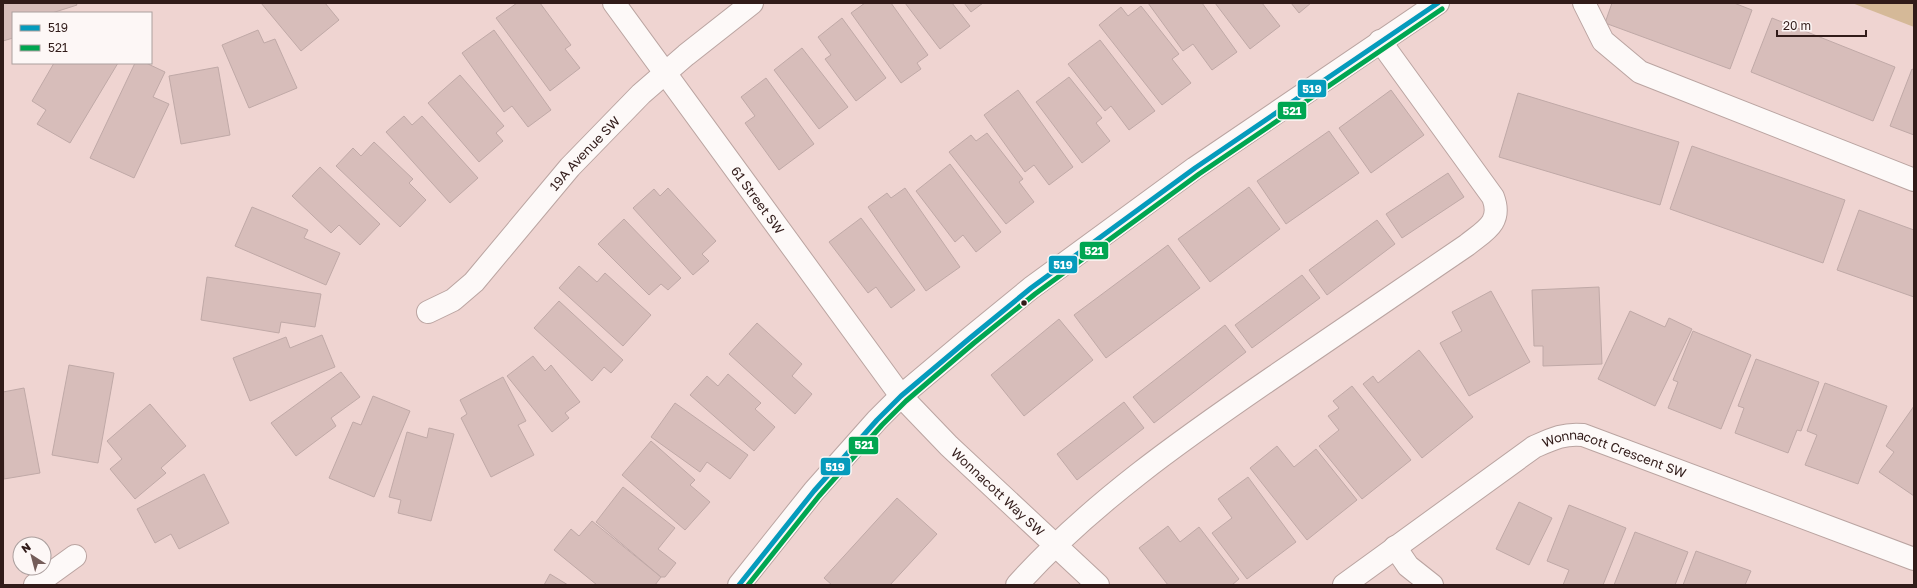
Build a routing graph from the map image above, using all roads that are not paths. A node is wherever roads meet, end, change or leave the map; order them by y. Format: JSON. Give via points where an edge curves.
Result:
{"nodes":[{"id":1,"x":614,"y":3,"type":"edge"},
{"id":2,"x":752,"y":3,"type":"edge"},
{"id":3,"x":1438,"y":3,"type":"edge"},
{"id":4,"x":1584,"y":3,"type":"edge"},
{"id":5,"x":1380,"y":41,"type":"junction"},
{"id":6,"x":665,"y":73,"type":"junction"},
{"id":7,"x":1914,"y":180,"type":"edge"},
{"id":8,"x":428,"y":312,"type":"dead end"},
{"id":9,"x":901,"y":396,"type":"junction"},
{"id":10,"x":1056,"y":545,"type":"junction"},
{"id":11,"x":1395,"y":548,"type":"junction"},
{"id":12,"x":75,"y":556,"type":"dead end"},
{"id":13,"x":1914,"y":559,"type":"edge"},
{"id":14,"x":35,"y":585,"type":"edge"},
{"id":15,"x":739,"y":585,"type":"edge"},
{"id":16,"x":1017,"y":585,"type":"edge"},
{"id":17,"x":1098,"y":585,"type":"edge"},
{"id":18,"x":1344,"y":585,"type":"edge"},
{"id":19,"x":1432,"y":585,"type":"edge"}],
"edges":[{"from":1,"to":6,"type":"street","name":"61 Street SW"},
{"from":2,"to":6,"type":"street","name":"19A Avenue SW"},
{"from":3,"to":5,"type":"street"},
{"from":4,"to":7,"type":"street","via":[[1602,41],[1640,72]]},
{"from":5,"to":9,"type":"street","via":[[1195,168],[1031,288]]},
{"from":5,"to":10,"type":"street","via":[[1493,197],[1497,207],[1493,224],[1467,245],[1201,427],[1095,510]]},
{"from":6,"to":8,"type":"street","name":"19A Avenue SW","via":[[570,167],[474,282],[453,300]]},
{"from":6,"to":9,"type":"street","name":"61 Street SW"},
{"from":9,"to":10,"type":"street","name":"Wonnacott Way SW","via":[[944,441]]},
{"from":9,"to":15,"type":"street","via":[[814,491]]},
{"from":10,"to":16,"type":"street"},
{"from":10,"to":17,"type":"street","name":"Wonnacott Way SW"},
{"from":11,"to":13,"type":"street","name":"Wonnacott Crescent SW","via":[[1534,447],[1570,434],[1583,436]]},
{"from":11,"to":18,"type":"street","name":"Wonnacott Crescent SW"},
{"from":11,"to":19,"type":"street","via":[[1408,566]]},
{"from":12,"to":14,"type":"street"}]}
